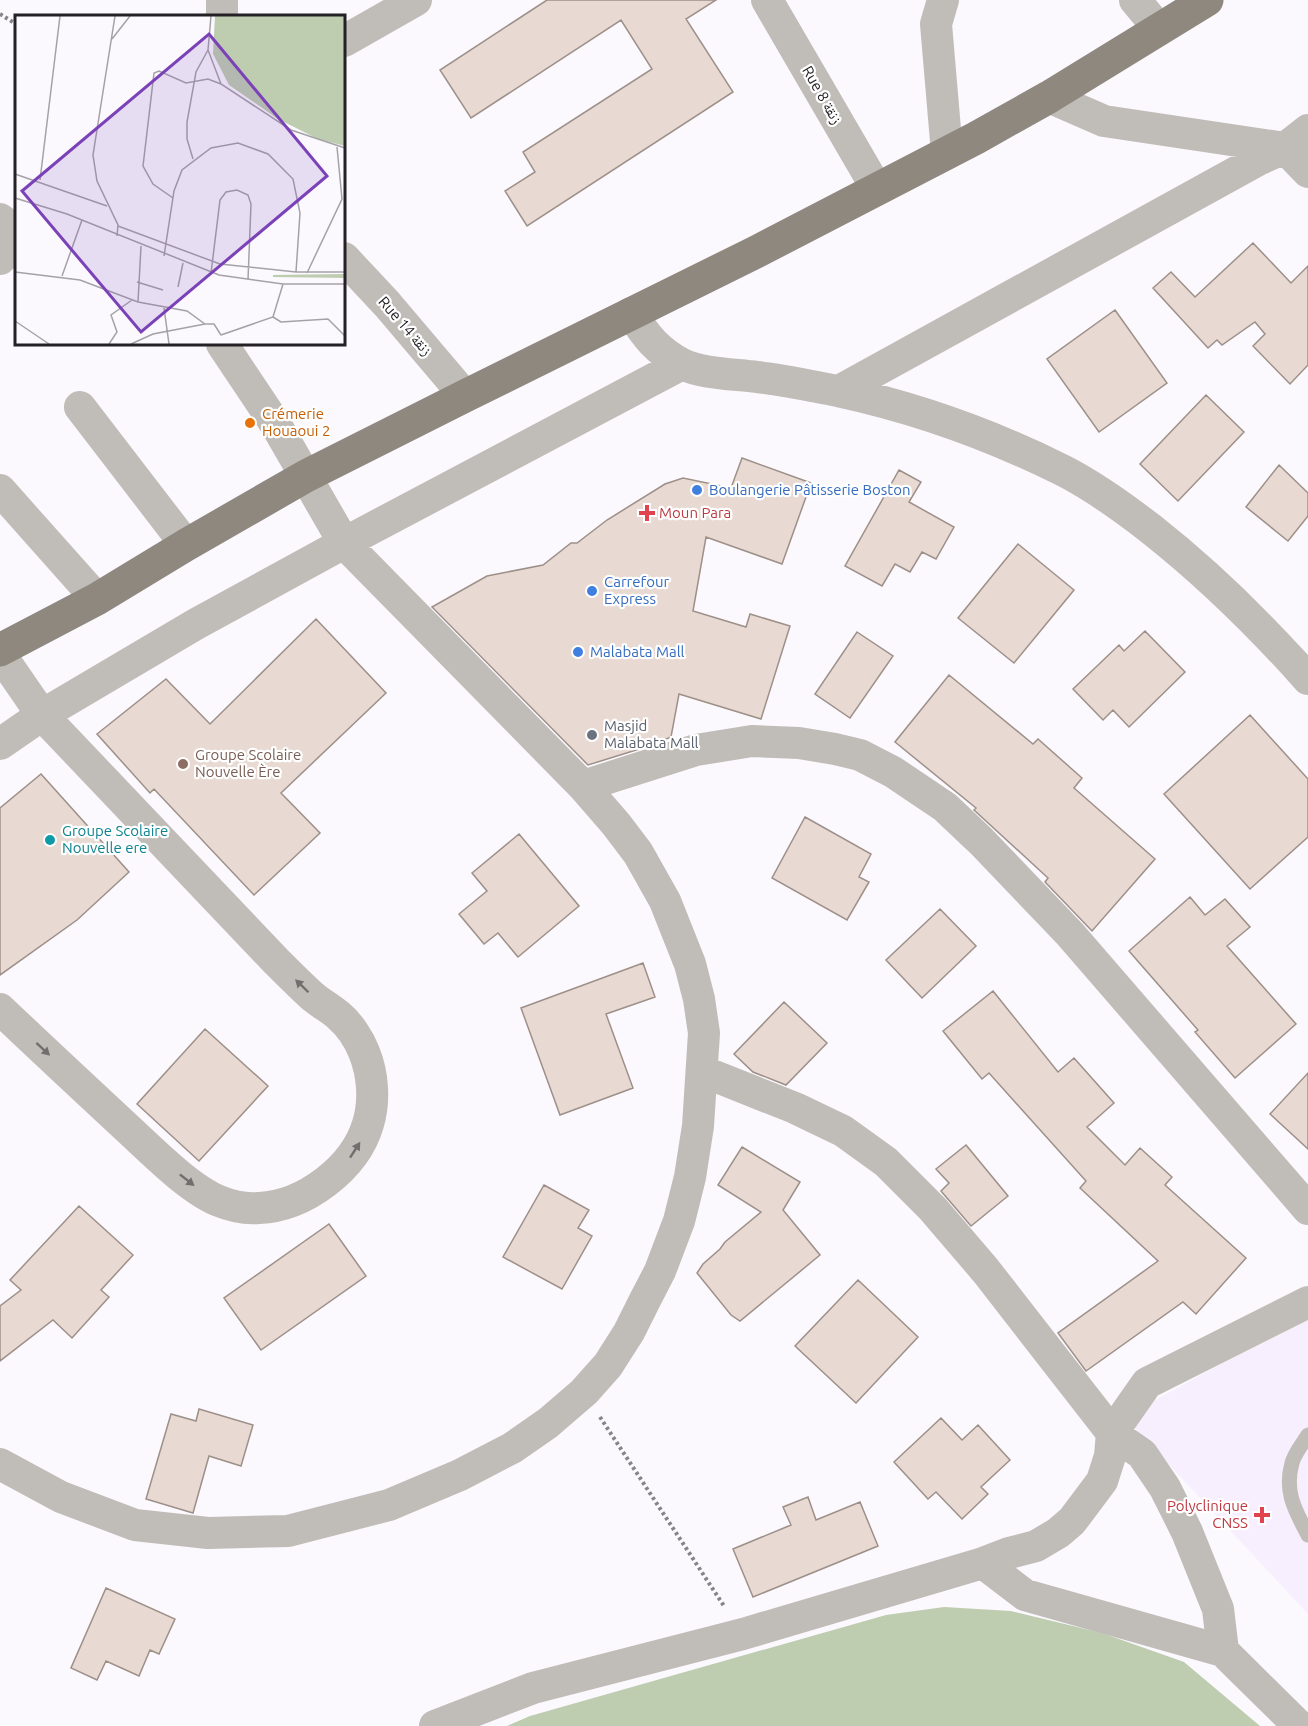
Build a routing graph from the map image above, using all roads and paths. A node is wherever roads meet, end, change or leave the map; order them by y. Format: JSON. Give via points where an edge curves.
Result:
{"nodes":[{"id":1,"x":416,"y":0,"type":"edge"},
{"id":2,"x":767,"y":0,"type":"edge"},
{"id":3,"x":943,"y":0,"type":"edge"},
{"id":4,"x":1136,"y":0,"type":"edge"},
{"id":5,"x":1207,"y":0,"type":"edge"},
{"id":6,"x":0,"y":14,"type":"edge"},
{"id":7,"x":15,"y":23,"type":"edge"},
{"id":8,"x":1159,"y":28,"type":"junction"},
{"id":9,"x":345,"y":40,"type":"edge"},
{"id":10,"x":1049,"y":97,"type":"junction"},
{"id":11,"x":1296,"y":139,"type":"edge"},
{"id":12,"x":947,"y":153,"type":"junction"},
{"id":13,"x":1308,"y":172,"type":"edge"},
{"id":14,"x":877,"y":189,"type":"junction"},
{"id":15,"x":0,"y":219,"type":"edge"},
{"id":16,"x":15,"y":230,"type":"edge"},
{"id":17,"x":15,"y":245,"type":"edge"},
{"id":18,"x":0,"y":259,"type":"edge"},
{"id":19,"x":345,"y":259,"type":"edge"},
{"id":20,"x":631,"y":313,"type":"junction"},
{"id":21,"x":223,"y":345,"type":"edge"},
{"id":22,"x":682,"y":364,"type":"junction"},
{"id":23,"x":839,"y":391,"type":"junction"},
{"id":24,"x":465,"y":396,"type":"junction"},
{"id":25,"x":80,"y":407,"type":"dead end"},
{"id":26,"x":306,"y":476,"type":"junction"},
{"id":27,"x":0,"y":490,"type":"edge"},
{"id":28,"x":344,"y":543,"type":"junction"},
{"id":29,"x":186,"y":545,"type":"junction"},
{"id":30,"x":97,"y":599,"type":"junction"},
{"id":31,"x":0,"y":652,"type":"edge"},
{"id":32,"x":1308,"y":679,"type":"edge"},
{"id":33,"x":42,"y":715,"type":"junction"},
{"id":34,"x":0,"y":744,"type":"edge"},
{"id":35,"x":583,"y":786,"type":"junction"},
{"id":36,"x":0,"y":1009,"type":"edge"},
{"id":37,"x":702,"y":1071,"type":"junction"},
{"id":38,"x":1308,"y":1209,"type":"edge"},
{"id":39,"x":1308,"y":1302,"type":"edge"},
{"id":40,"x":584,"y":1392,"type":"junction"},
{"id":41,"x":1112,"y":1433,"type":"junction"},
{"id":42,"x":1308,"y":1435,"type":"edge"},
{"id":43,"x":0,"y":1464,"type":"edge"},
{"id":44,"x":1308,"y":1534,"type":"edge"},
{"id":45,"x":983,"y":1563,"type":"junction"},
{"id":46,"x":743,"y":1634,"type":"junction"},
{"id":47,"x":1223,"y":1651,"type":"junction"},
{"id":48,"x":435,"y":1726,"type":"edge"},
{"id":49,"x":1299,"y":1726,"type":"edge"}],
"edges":[{"from":1,"to":9,"type":"street"},
{"from":2,"to":14,"type":"street","name":"Rue 8 زنقة"},
{"from":3,"to":12,"type":"street","via":[[936,24]]},
{"from":4,"to":8,"type":"street"},
{"from":5,"to":8,"type":"main road"},
{"from":6,"to":7,"type":"path"},
{"from":8,"to":10,"type":"main road"},
{"from":10,"to":11,"type":"street","via":[[1104,121]]},
{"from":10,"to":12,"type":"main road"},
{"from":11,"to":13,"type":"street"},
{"from":11,"to":23,"type":"street"},
{"from":12,"to":14,"type":"main road"},
{"from":14,"to":20,"type":"main road"},
{"from":15,"to":16,"type":"street"},
{"from":17,"to":18,"type":"street"},
{"from":19,"to":24,"type":"street","name":"Rue 14 زنقة"},
{"from":20,"to":22,"type":"street","via":[[646,338]]},
{"from":20,"to":24,"type":"main road"},
{"from":21,"to":26,"type":"street"},
{"from":22,"to":23,"type":"street"},
{"from":22,"to":28,"type":"street"},
{"from":23,"to":32,"type":"street","via":[[959,424],[1066,472],[1123,507],[1225,592]]},
{"from":24,"to":26,"type":"main road"},
{"from":25,"to":29,"type":"street"},
{"from":26,"to":28,"type":"street"},
{"from":26,"to":29,"type":"main road"},
{"from":27,"to":30,"type":"street"},
{"from":28,"to":33,"type":"street"},
{"from":28,"to":35,"type":"street"},
{"from":29,"to":30,"type":"main road"},
{"from":30,"to":31,"type":"main road"},
{"from":31,"to":33,"type":"street"},
{"from":33,"to":34,"type":"street"},
{"from":36,"to":33,"type":"street","one_way":true,"via":[[158,1157],[193,1185],[236,1206],[258,1209],[279,1205],[314,1190],[351,1157],[369,1123],[369,1066],[355,1035],[276,961]]},
{"from":35,"to":37,"type":"street","via":[[638,853],[678,930],[699,999],[704,1033]]},
{"from":35,"to":38,"type":"street","via":[[696,750],[752,741],[835,749],[860,755],[894,772],[945,807],[1070,934]]},
{"from":37,"to":40,"type":"street","via":[[698,1126],[679,1221],[660,1272],[629,1332]]},
{"from":37,"to":41,"type":"street","via":[[843,1131],[886,1162],[986,1271]]},
{"from":39,"to":41,"type":"street","via":[[1147,1383]]},
{"from":40,"to":43,"type":"street","via":[[548,1424],[460,1475],[390,1505],[288,1531],[208,1533],[135,1525],[62,1497]]},
{"from":40,"to":46,"type":"path"},
{"from":41,"to":45,"type":"street","via":[[1102,1481],[1072,1521],[1036,1546]]},
{"from":41,"to":47,"type":"street","via":[[1142,1454],[1165,1488],[1218,1609]]},
{"from":42,"to":44,"type":"lane","via":[[1292,1462],[1289,1492]]},
{"from":45,"to":46,"type":"street"},
{"from":45,"to":47,"type":"street","via":[[1025,1595]]},
{"from":46,"to":48,"type":"street","via":[[533,1688]]},
{"from":47,"to":49,"type":"street"}]}
